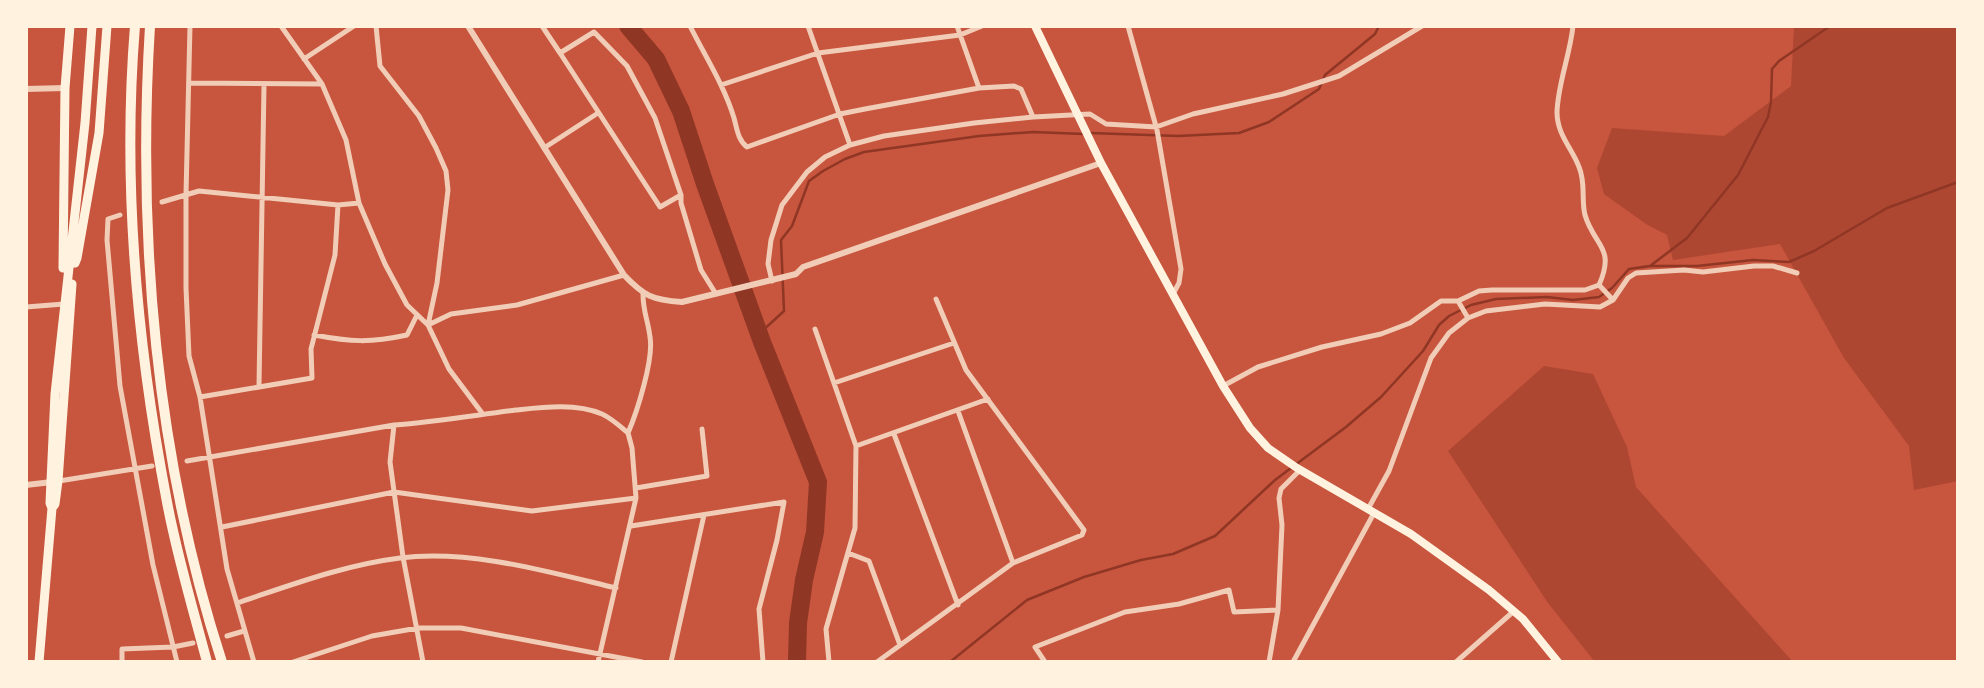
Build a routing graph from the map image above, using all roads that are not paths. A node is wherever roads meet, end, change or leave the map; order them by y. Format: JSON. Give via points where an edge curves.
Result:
{"nodes":[{"id":1,"x":70,"y":26,"type":"edge"},
{"id":2,"x":94,"y":26,"type":"edge"},
{"id":3,"x":107,"y":26,"type":"edge"},
{"id":4,"x":135,"y":26,"type":"edge"},
{"id":5,"x":150,"y":26,"type":"edge"},
{"id":6,"x":190,"y":26,"type":"edge"},
{"id":7,"x":281,"y":26,"type":"edge"},
{"id":8,"x":354,"y":26,"type":"edge"},
{"id":9,"x":376,"y":26,"type":"edge"},
{"id":10,"x":542,"y":26,"type":"edge"},
{"id":11,"x":690,"y":26,"type":"edge"},
{"id":12,"x":808,"y":26,"type":"edge"},
{"id":13,"x":957,"y":26,"type":"edge"},
{"id":14,"x":982,"y":26,"type":"edge"},
{"id":15,"x":1035,"y":26,"type":"edge"},
{"id":16,"x":1128,"y":26,"type":"edge"},
{"id":17,"x":1422,"y":26,"type":"edge"},
{"id":18,"x":1573,"y":26,"type":"edge"},
{"id":19,"x":472,"y":28,"type":"edge"},
{"id":20,"x":1412,"y":29,"type":"edge"},
{"id":21,"x":960,"y":35,"type":"junction"},
{"id":22,"x":560,"y":53,"type":"junction"},
{"id":23,"x":818,"y":53,"type":"junction"},
{"id":24,"x":304,"y":59,"type":"junction"},
{"id":25,"x":189,"y":83,"type":"junction"},
{"id":26,"x":264,"y":85,"type":"junction"},
{"id":27,"x":322,"y":85,"type":"junction"},
{"id":28,"x":721,"y":85,"type":"junction"},
{"id":29,"x":65,"y":88,"type":"junction"},
{"id":30,"x":979,"y":88,"type":"junction"},
{"id":31,"x":26,"y":89,"type":"edge"},
{"id":32,"x":598,"y":113,"type":"junction"},
{"id":33,"x":840,"y":114,"type":"junction"},
{"id":34,"x":1078,"y":115,"type":"junction"},
{"id":35,"x":1033,"y":117,"type":"junction"},
{"id":36,"x":1157,"y":128,"type":"junction"},
{"id":37,"x":850,"y":145,"type":"junction"},
{"id":38,"x":544,"y":148,"type":"junction"},
{"id":39,"x":1101,"y":163,"type":"junction"},
{"id":40,"x":186,"y":194,"type":"junction"},
{"id":41,"x":681,"y":195,"type":"junction"},
{"id":42,"x":262,"y":197,"type":"junction"},
{"id":43,"x":162,"y":202,"type":"dead end"},
{"id":44,"x":359,"y":203,"type":"junction"},
{"id":45,"x":338,"y":205,"type":"junction"},
{"id":46,"x":120,"y":215,"type":"dead end"},
{"id":47,"x":75,"y":263,"type":"junction"},
{"id":48,"x":1797,"y":273,"type":"dead end"},
{"id":49,"x":625,"y":275,"type":"junction"},
{"id":50,"x":772,"y":281,"type":"junction"},
{"id":51,"x":1601,"y":287,"type":"junction"},
{"id":52,"x":65,"y":293,"type":"junction"},
{"id":53,"x":720,"y":293,"type":"junction"},
{"id":54,"x":643,"y":294,"type":"junction"},
{"id":55,"x":1173,"y":294,"type":"junction"},
{"id":56,"x":1611,"y":298,"type":"junction"},
{"id":57,"x":936,"y":299,"type":"dead end"},
{"id":58,"x":1459,"y":303,"type":"junction"},
{"id":59,"x":64,"y":304,"type":"junction"},
{"id":60,"x":26,"y":307,"type":"edge"},
{"id":61,"x":417,"y":315,"type":"junction"},
{"id":62,"x":1468,"y":318,"type":"junction"},
{"id":63,"x":428,"y":326,"type":"junction"},
{"id":64,"x":815,"y":329,"type":"dead end"},
{"id":65,"x":314,"y":335,"type":"junction"},
{"id":66,"x":954,"y":344,"type":"junction"},
{"id":67,"x":834,"y":383,"type":"junction"},
{"id":68,"x":260,"y":386,"type":"junction"},
{"id":69,"x":1223,"y":386,"type":"junction"},
{"id":70,"x":200,"y":397,"type":"junction"},
{"id":71,"x":988,"y":399,"type":"junction"},
{"id":72,"x":958,"y":411,"type":"junction"},
{"id":73,"x":482,"y":413,"type":"junction"},
{"id":74,"x":394,"y":425,"type":"junction"},
{"id":75,"x":702,"y":429,"type":"dead end"},
{"id":76,"x":628,"y":433,"type":"junction"},
{"id":77,"x":894,"y":433,"type":"junction"},
{"id":78,"x":856,"y":446,"type":"junction"},
{"id":79,"x":210,"y":457,"type":"junction"},
{"id":80,"x":187,"y":461,"type":"dead end"},
{"id":81,"x":152,"y":466,"type":"dead end"},
{"id":82,"x":136,"y":468,"type":"junction"},
{"id":83,"x":1298,"y":469,"type":"junction"},
{"id":84,"x":54,"y":481,"type":"junction"},
{"id":85,"x":26,"y":485,"type":"edge"},
{"id":86,"x":636,"y":488,"type":"junction"},
{"id":87,"x":394,"y":492,"type":"junction"},
{"id":88,"x":636,"y":498,"type":"junction"},
{"id":89,"x":1371,"y":511,"type":"junction"},
{"id":90,"x":704,"y":515,"type":"junction"},
{"id":91,"x":631,"y":526,"type":"junction"},
{"id":92,"x":222,"y":527,"type":"junction"},
{"id":93,"x":848,"y":552,"type":"junction"},
{"id":94,"x":403,"y":557,"type":"junction"},
{"id":95,"x":1013,"y":563,"type":"junction"},
{"id":96,"x":616,"y":588,"type":"junction"},
{"id":97,"x":237,"y":603,"type":"junction"},
{"id":98,"x":958,"y":605,"type":"junction"},
{"id":99,"x":1278,"y":610,"type":"junction"},
{"id":100,"x":1514,"y":611,"type":"junction"},
{"id":101,"x":418,"y":628,"type":"junction"},
{"id":102,"x":244,"y":631,"type":"junction"},
{"id":103,"x":227,"y":636,"type":"dead end"},
{"id":104,"x":193,"y":643,"type":"dead end"},
{"id":105,"x":900,"y":646,"type":"junction"},
{"id":106,"x":173,"y":648,"type":"junction"},
{"id":107,"x":600,"y":652,"type":"junction"},
{"id":108,"x":39,"y":662,"type":"edge"},
{"id":109,"x":122,"y":662,"type":"edge"},
{"id":110,"x":177,"y":662,"type":"edge"},
{"id":111,"x":207,"y":662,"type":"edge"},
{"id":112,"x":222,"y":662,"type":"edge"},
{"id":113,"x":254,"y":662,"type":"edge"},
{"id":114,"x":293,"y":662,"type":"edge"},
{"id":115,"x":423,"y":662,"type":"edge"},
{"id":116,"x":598,"y":662,"type":"edge"},
{"id":117,"x":642,"y":662,"type":"edge"},
{"id":118,"x":671,"y":662,"type":"edge"},
{"id":119,"x":763,"y":662,"type":"edge"},
{"id":120,"x":829,"y":662,"type":"edge"},
{"id":121,"x":877,"y":662,"type":"edge"},
{"id":122,"x":1045,"y":662,"type":"edge"},
{"id":123,"x":1269,"y":662,"type":"edge"},
{"id":124,"x":1293,"y":662,"type":"edge"},
{"id":125,"x":1456,"y":662,"type":"edge"},
{"id":126,"x":1558,"y":662,"type":"edge"}],
"edges":[{"from":1,"to":29,"type":"highway"},
{"from":2,"to":47,"type":"highway"},
{"from":2,"to":52,"type":"highway"},
{"from":3,"to":47,"type":"highway","via":[[99,133]]},
{"from":4,"to":111,"type":"highway","via":[[130,159],[138,306],[167,503]]},
{"from":5,"to":112,"type":"highway","via":[[146,174],[153,306],[180,500]]},
{"from":6,"to":25,"type":"street"},
{"from":7,"to":24,"type":"street"},
{"from":8,"to":24,"type":"street"},
{"from":9,"to":63,"type":"street","via":[[380,66],[419,116],[446,171],[448,190]]},
{"from":10,"to":22,"type":"street"},
{"from":11,"to":28,"type":"street"},
{"from":12,"to":23,"type":"street"},
{"from":13,"to":21,"type":"street"},
{"from":14,"to":21,"type":"street"},
{"from":15,"to":34,"type":"main road"},
{"from":16,"to":36,"type":"street"},
{"from":17,"to":20,"type":"street"},
{"from":18,"to":51,"type":"street","via":[[1557,113],[1562,137],[1579,166],[1584,213],[1606,257]]},
{"from":19,"to":38,"type":"street"},
{"from":20,"to":36,"type":"street","via":[[1327,81],[1193,114]]},
{"from":21,"to":23,"type":"street"},
{"from":21,"to":30,"type":"street"},
{"from":22,"to":32,"type":"street"},
{"from":22,"to":41,"type":"street","via":[[594,32],[616,52],[655,118]]},
{"from":23,"to":28,"type":"street"},
{"from":23,"to":33,"type":"street"},
{"from":24,"to":27,"type":"street"},
{"from":25,"to":26,"type":"street"},
{"from":25,"to":40,"type":"street"},
{"from":26,"to":27,"type":"street"},
{"from":26,"to":42,"type":"street"},
{"from":27,"to":44,"type":"street","via":[[346,140]]},
{"from":28,"to":33,"type":"street","via":[[740,142],[747,147]]},
{"from":29,"to":31,"type":"street"},
{"from":29,"to":52,"type":"highway"},
{"from":30,"to":33,"type":"street"},
{"from":30,"to":35,"type":"street","via":[[1021,89]]},
{"from":32,"to":38,"type":"street"},
{"from":32,"to":41,"type":"street","via":[[660,207]]},
{"from":33,"to":37,"type":"street"},
{"from":34,"to":35,"type":"street"},
{"from":34,"to":36,"type":"street","via":[[1090,114],[1106,124]]},
{"from":34,"to":39,"type":"main road"},
{"from":35,"to":37,"type":"street","via":[[884,136]]},
{"from":36,"to":55,"type":"street","via":[[1181,270]]},
{"from":37,"to":50,"type":"street","via":[[807,172],[782,205],[771,240],[768,264]]},
{"from":38,"to":49,"type":"street"},
{"from":39,"to":50,"type":"street"},
{"from":39,"to":55,"type":"main road"},
{"from":40,"to":42,"type":"street","via":[[199,191]]},
{"from":40,"to":43,"type":"street"},
{"from":40,"to":70,"type":"street","via":[[189,356]]},
{"from":41,"to":53,"type":"street","via":[[701,270]]},
{"from":42,"to":45,"type":"street"},
{"from":42,"to":68,"type":"street"},
{"from":44,"to":45,"type":"street"},
{"from":44,"to":61,"type":"street","via":[[385,264]]},
{"from":45,"to":65,"type":"street","via":[[335,256]]},
{"from":46,"to":82,"type":"street","via":[[108,219],[107,240],[120,386]]},
{"from":47,"to":84,"type":"highway"},
{"from":48,"to":56,"type":"street","via":[[1773,266],[1636,273]]},
{"from":49,"to":54,"type":"street"},
{"from":49,"to":63,"type":"street","via":[[517,305],[451,314]]},
{"from":50,"to":53,"type":"street"},
{"from":51,"to":56,"type":"street"},
{"from":51,"to":58,"type":"street","via":[[1479,291]]},
{"from":52,"to":59,"type":"highway"},
{"from":53,"to":54,"type":"street","via":[[682,302]]},
{"from":54,"to":76,"type":"street","via":[[651,344]]},
{"from":55,"to":69,"type":"main road"},
{"from":56,"to":62,"type":"street","via":[[1600,307],[1545,304]]},
{"from":57,"to":66,"type":"street"},
{"from":58,"to":62,"type":"street"},
{"from":58,"to":69,"type":"street","via":[[1441,301],[1410,323],[1258,366]]},
{"from":59,"to":60,"type":"street"},
{"from":59,"to":84,"type":"highway"},
{"from":61,"to":63,"type":"street"},
{"from":61,"to":65,"type":"street","via":[[407,335],[377,342]]},
{"from":62,"to":89,"type":"street","via":[[1431,358]]},
{"from":63,"to":73,"type":"street","via":[[449,369]]},
{"from":64,"to":67,"type":"street"},
{"from":65,"to":68,"type":"street","via":[[312,378]]},
{"from":66,"to":67,"type":"street"},
{"from":66,"to":71,"type":"street"},
{"from":67,"to":78,"type":"street"},
{"from":68,"to":70,"type":"street"},
{"from":69,"to":83,"type":"main road","via":[[1268,448]]},
{"from":70,"to":79,"type":"street"},
{"from":71,"to":72,"type":"street"},
{"from":71,"to":95,"type":"street","via":[[1084,530],[1082,535]]},
{"from":72,"to":77,"type":"street"},
{"from":72,"to":95,"type":"street"},
{"from":73,"to":74,"type":"street"},
{"from":73,"to":76,"type":"street","via":[[577,407],[602,414]]},
{"from":74,"to":79,"type":"street"},
{"from":74,"to":87,"type":"street","via":[[390,462]]},
{"from":75,"to":86,"type":"street","via":[[707,476]]},
{"from":76,"to":86,"type":"street"},
{"from":77,"to":78,"type":"street"},
{"from":77,"to":98,"type":"street"},
{"from":78,"to":93,"type":"street","via":[[855,528]]},
{"from":79,"to":80,"type":"street"},
{"from":79,"to":92,"type":"street"},
{"from":81,"to":82,"type":"street"},
{"from":82,"to":84,"type":"street"},
{"from":82,"to":106,"type":"street"},
{"from":83,"to":89,"type":"main road"},
{"from":83,"to":99,"type":"street","via":[[1279,498]]},
{"from":84,"to":85,"type":"street"},
{"from":84,"to":108,"type":"highway"},
{"from":86,"to":88,"type":"street"},
{"from":87,"to":88,"type":"street","via":[[533,511]]},
{"from":87,"to":92,"type":"street"},
{"from":87,"to":94,"type":"street"},
{"from":88,"to":91,"type":"street"},
{"from":89,"to":100,"type":"main road","via":[[1422,542]]},
{"from":89,"to":124,"type":"street"},
{"from":90,"to":91,"type":"street"},
{"from":90,"to":118,"type":"street"},
{"from":90,"to":119,"type":"street","via":[[784,502],[759,609]]},
{"from":91,"to":96,"type":"street"},
{"from":92,"to":97,"type":"street"},
{"from":93,"to":105,"type":"street","via":[[869,561]]},
{"from":93,"to":120,"type":"street","via":[[826,629]]},
{"from":94,"to":96,"type":"street","via":[[506,562]]},
{"from":94,"to":97,"type":"street","via":[[350,566]]},
{"from":94,"to":101,"type":"street"},
{"from":95,"to":98,"type":"street"},
{"from":96,"to":107,"type":"street"},
{"from":97,"to":102,"type":"street"},
{"from":98,"to":105,"type":"street"},
{"from":99,"to":122,"type":"street","via":[[1234,612],[1229,590],[1125,612],[1035,647]]},
{"from":99,"to":123,"type":"street"},
{"from":100,"to":125,"type":"street"},
{"from":100,"to":126,"type":"main road"},
{"from":101,"to":107,"type":"street","via":[[461,628]]},
{"from":101,"to":114,"type":"street","via":[[372,636]]},
{"from":101,"to":115,"type":"street"},
{"from":102,"to":103,"type":"street"},
{"from":102,"to":113,"type":"street"},
{"from":104,"to":106,"type":"street"},
{"from":105,"to":121,"type":"street"},
{"from":106,"to":109,"type":"street","via":[[122,649]]},
{"from":106,"to":110,"type":"street"},
{"from":107,"to":116,"type":"street"},
{"from":107,"to":117,"type":"street"}]}
